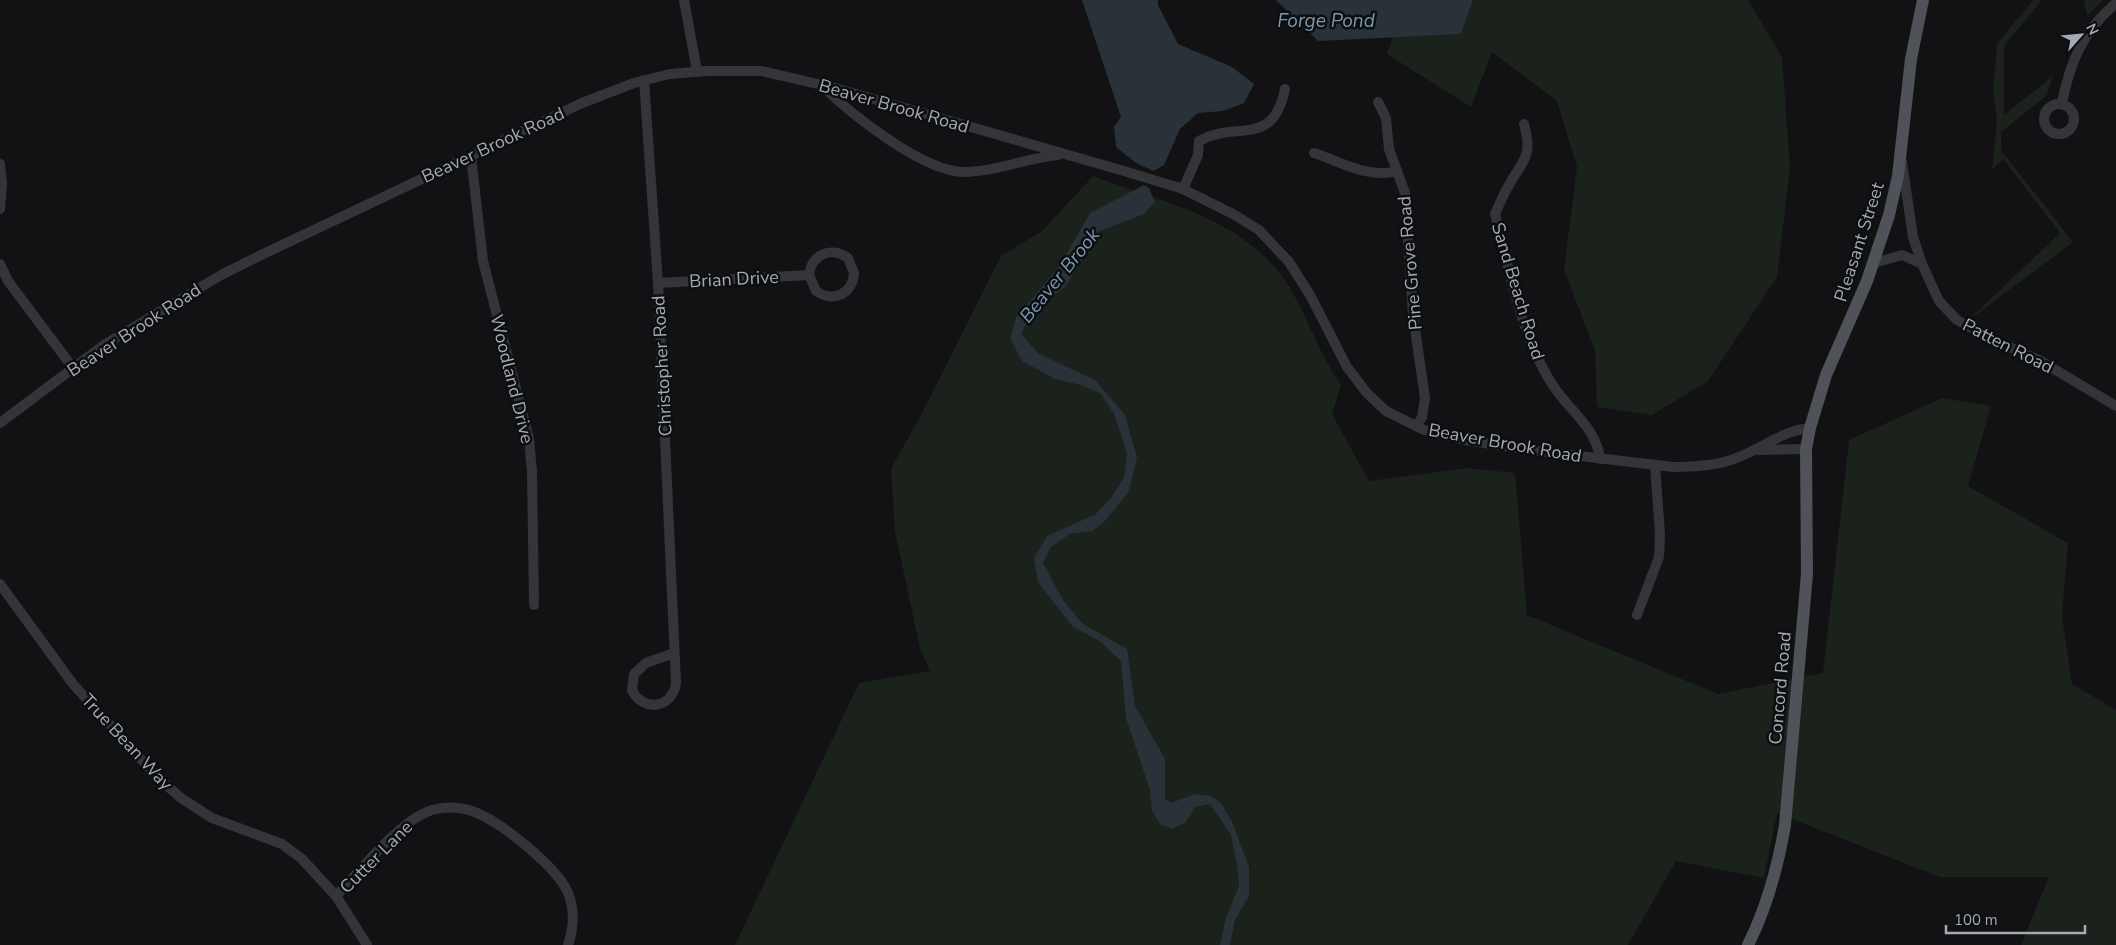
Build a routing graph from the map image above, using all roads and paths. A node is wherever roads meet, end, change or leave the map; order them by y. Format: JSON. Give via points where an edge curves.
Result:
{"nodes":[{"id":1,"x":684,"y":0,"type":"edge"},
{"id":2,"x":1923,"y":0,"type":"edge"},
{"id":3,"x":2116,"y":3,"type":"edge"},
{"id":4,"x":697,"y":71,"type":"junction"},
{"id":5,"x":644,"y":80,"type":"junction"},
{"id":6,"x":820,"y":84,"type":"junction"},
{"id":7,"x":1285,"y":89,"type":"dead end"},
{"id":8,"x":1378,"y":102,"type":"dead end"},
{"id":9,"x":2062,"y":104,"type":"dead end"},
{"id":10,"x":1524,"y":124,"type":"dead end"},
{"id":11,"x":1314,"y":153,"type":"dead end"},
{"id":12,"x":1062,"y":154,"type":"junction"},
{"id":13,"x":1901,"y":154,"type":"junction"},
{"id":14,"x":471,"y":156,"type":"junction"},
{"id":15,"x":0,"y":164,"type":"edge"},
{"id":16,"x":1397,"y":171,"type":"junction"},
{"id":17,"x":1178,"y":188,"type":"junction"},
{"id":18,"x":0,"y":203,"type":"edge"},
{"id":19,"x":0,"y":208,"type":"edge"},
{"id":20,"x":1874,"y":263,"type":"junction"},
{"id":21,"x":0,"y":264,"type":"edge"},
{"id":22,"x":1922,"y":264,"type":"junction"},
{"id":23,"x":809,"y":275,"type":"junction"},
{"id":24,"x":658,"y":282,"type":"junction"},
{"id":25,"x":73,"y":368,"type":"junction"},
{"id":26,"x":2116,"y":406,"type":"edge"},
{"id":27,"x":0,"y":423,"type":"edge"},
{"id":28,"x":1416,"y":426,"type":"junction"},
{"id":29,"x":1810,"y":428,"type":"junction"},
{"id":30,"x":1806,"y":449,"type":"junction"},
{"id":31,"x":1753,"y":450,"type":"junction"},
{"id":32,"x":1600,"y":459,"type":"junction"},
{"id":33,"x":1655,"y":465,"type":"junction"},
{"id":34,"x":0,"y":584,"type":"edge"},
{"id":35,"x":534,"y":605,"type":"dead end"},
{"id":36,"x":1637,"y":615,"type":"dead end"},
{"id":37,"x":674,"y":653,"type":"junction"},
{"id":38,"x":336,"y":896,"type":"junction"},
{"id":39,"x":367,"y":945,"type":"edge"},
{"id":40,"x":568,"y":945,"type":"edge"},
{"id":41,"x":1748,"y":945,"type":"edge"}],
"edges":[{"from":1,"to":4,"type":"street"},
{"from":2,"to":13,"type":"main road","name":"Pleasant Street","via":[[1911,59]]},
{"from":3,"to":9,"type":"street","via":[[2088,31],[2081,43],[2069,70]]},
{"from":4,"to":5,"type":"street","name":"Beaver Brook Road"},
{"from":4,"to":6,"type":"street","name":"Beaver Brook Road","via":[[762,71]]},
{"from":5,"to":14,"type":"street","name":"Beaver Brook Road","via":[[582,103]]},
{"from":5,"to":24,"type":"street","name":"Christopher Road"},
{"from":6,"to":12,"type":"street","name":"Beaver Brook Road"},
{"from":6,"to":12,"type":"street","via":[[880,134],[929,163],[952,171],[987,169]]},
{"from":7,"to":17,"type":"street","via":[[1279,110],[1262,127],[1209,135],[1199,141],[1198,154]]},
{"from":8,"to":16,"type":"street","name":"Pine Grove Road","via":[[1386,118],[1389,149]]},
{"from":10,"to":32,"type":"street","name":"Sand Beach Road","via":[[1529,142],[1524,163],[1495,214],[1524,322],[1539,362],[1554,387],[1593,434]]},
{"from":11,"to":16,"type":"street","via":[[1372,174]]},
{"from":12,"to":17,"type":"street","name":"Beaver Brook Road"},
{"from":13,"to":20,"type":"main road","name":"Pleasant Street","via":[[1889,215]]},
{"from":13,"to":22,"type":"street","name":"Patten Road","via":[[1913,237]]},
{"from":14,"to":25,"type":"street","name":"Beaver Brook Road","via":[[225,273],[115,338]]},
{"from":14,"to":35,"type":"street","name":"Woodland Drive","via":[[482,261],[529,439]]},
{"from":15,"to":18,"type":"street"},
{"from":16,"to":28,"type":"street","name":"Pine Grove Road","via":[[1405,193],[1413,316],[1425,398],[1422,417]]},
{"from":17,"to":28,"type":"street","name":"Beaver Brook Road","via":[[1233,214],[1269,239],[1299,276],[1347,367],[1366,392],[1386,411]]},
{"from":18,"to":19,"type":"street"},
{"from":20,"to":22,"type":"street","via":[[1902,255]]},
{"from":20,"to":29,"type":"main road","name":"Pleasant Street","via":[[1826,375]]},
{"from":21,"to":25,"type":"street","via":[[8,281]]},
{"from":22,"to":26,"type":"street","name":"Patten Road","via":[[1940,301],[1957,320],[2039,360]]},
{"from":23,"to":23,"type":"street","via":[[816,291],[833,297],[849,290],[854,273],[848,258],[833,252],[818,257],[812,263]]},
{"from":23,"to":24,"type":"street","name":"Brian Drive"},
{"from":24,"to":37,"type":"street","name":"Christopher Road"},
{"from":25,"to":27,"type":"street","name":"Beaver Brook Road"},
{"from":28,"to":32,"type":"street","name":"Beaver Brook Road","via":[[1465,440]]},
{"from":29,"to":30,"type":"main road","name":"Concord Road"},
{"from":29,"to":31,"type":"street","name":"Beaver Brook Road","via":[[1794,430]]},
{"from":30,"to":31,"type":"street","name":"Beaver Brook Road"},
{"from":30,"to":41,"type":"main road","name":"Concord Road","via":[[1807,574],[1785,825],[1779,861]]},
{"from":31,"to":33,"type":"street","name":"Beaver Brook Road","via":[[1731,460],[1694,467]]},
{"from":32,"to":33,"type":"street","name":"Beaver Brook Road"},
{"from":33,"to":36,"type":"street","via":[[1659,557]]},
{"from":34,"to":38,"type":"street","name":"True Bean Way","via":[[73,684],[158,778],[212,818],[282,844],[321,877]]},
{"from":37,"to":37,"type":"street","name":"Christopher Road","via":[[676,683],[673,695],[659,705],[643,703],[632,690],[634,674],[646,663]]},
{"from":38,"to":39,"type":"street","name":"True Bean Way"},
{"from":38,"to":40,"type":"street","name":"Cutter Lane","via":[[412,820],[433,810],[465,809],[496,823],[556,874],[567,892],[573,914]]}]}
